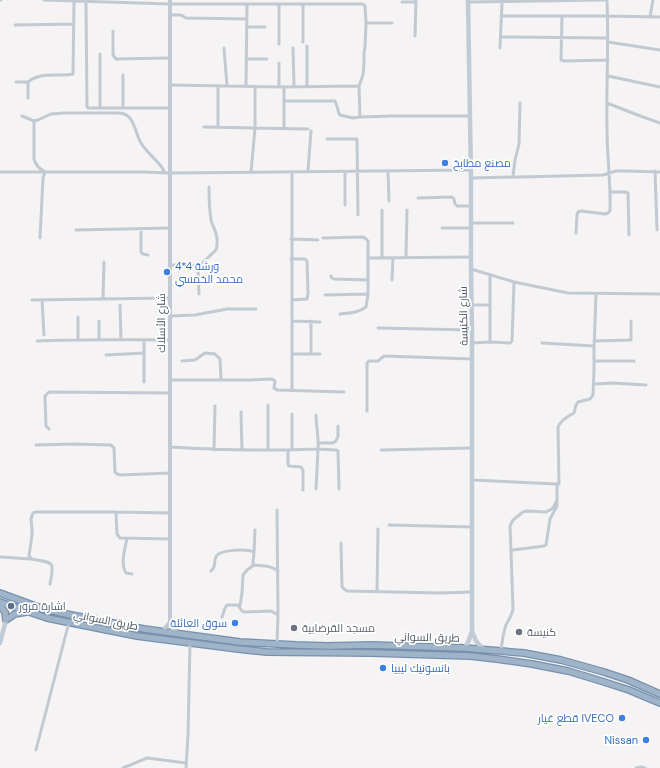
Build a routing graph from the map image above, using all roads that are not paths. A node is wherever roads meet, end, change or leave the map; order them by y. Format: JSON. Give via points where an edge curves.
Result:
{"nodes":[{"id":1,"x":44,"y":0,"type":"edge"},
{"id":2,"x":71,"y":0,"type":"edge"},
{"id":3,"x":606,"y":0,"type":"edge"},
{"id":4,"x":612,"y":0,"type":"edge"},
{"id":5,"x":653,"y":0,"type":"edge"},
{"id":6,"x":101,"y":1,"type":"edge"},
{"id":7,"x":416,"y":1,"type":"edge"},
{"id":8,"x":469,"y":1,"type":"edge"},
{"id":9,"x":525,"y":1,"type":"edge"},
{"id":10,"x":86,"y":2,"type":"junction"},
{"id":11,"x":170,"y":2,"type":"edge"},
{"id":12,"x":202,"y":2,"type":"edge"},
{"id":13,"x":232,"y":2,"type":"edge"},
{"id":14,"x":260,"y":2,"type":"edge"},
{"id":15,"x":286,"y":2,"type":"edge"},
{"id":16,"x":402,"y":2,"type":"dead end"},
{"id":17,"x":502,"y":2,"type":"junction"},
{"id":18,"x":247,"y":4,"type":"junction"},
{"id":19,"x":279,"y":4,"type":"junction"},
{"id":20,"x":303,"y":4,"type":"junction"},
{"id":21,"x":170,"y":15,"type":"junction"},
{"id":22,"x":501,"y":16,"type":"junction"},
{"id":23,"x":562,"y":16,"type":"junction"},
{"id":24,"x":608,"y":16,"type":"junction"},
{"id":25,"x":650,"y":17,"type":"junction"},
{"id":26,"x":660,"y":17,"type":"edge"},
{"id":27,"x":247,"y":19,"type":"junction"},
{"id":28,"x":366,"y":23,"type":"junction"},
{"id":29,"x":74,"y":24,"type":"junction"},
{"id":30,"x":392,"y":24,"type":"dead end"},
{"id":31,"x":15,"y":25,"type":"dead end"},
{"id":32,"x":247,"y":27,"type":"junction"},
{"id":33,"x":265,"y":27,"type":"dead end"},
{"id":34,"x":112,"y":31,"type":"dead end"},
{"id":35,"x":415,"y":36,"type":"dead end"},
{"id":36,"x":500,"y":37,"type":"junction"},
{"id":37,"x":561,"y":38,"type":"junction"},
{"id":38,"x":608,"y":40,"type":"junction"},
{"id":39,"x":303,"y":42,"type":"dead end"},
{"id":40,"x":279,"y":44,"type":"dead end"},
{"id":41,"x":307,"y":46,"type":"dead end"},
{"id":42,"x":224,"y":48,"type":"dead end"},
{"id":43,"x":293,"y":48,"type":"dead end"},
{"id":44,"x":500,"y":48,"type":"dead end"},
{"id":45,"x":660,"y":50,"type":"edge"},
{"id":46,"x":100,"y":54,"type":"dead end"},
{"id":47,"x":170,"y":58,"type":"junction"},
{"id":48,"x":246,"y":59,"type":"junction"},
{"id":49,"x":267,"y":59,"type":"dead end"},
{"id":50,"x":608,"y":60,"type":"junction"},
{"id":51,"x":279,"y":63,"type":"dead end"},
{"id":52,"x":123,"y":75,"type":"dead end"},
{"id":53,"x":608,"y":76,"type":"junction"},
{"id":54,"x":16,"y":82,"type":"dead end"},
{"id":55,"x":28,"y":82,"type":"junction"},
{"id":56,"x":170,"y":85,"type":"junction"},
{"id":57,"x":218,"y":86,"type":"junction"},
{"id":58,"x":227,"y":86,"type":"junction"},
{"id":59,"x":246,"y":86,"type":"junction"},
{"id":60,"x":255,"y":86,"type":"junction"},
{"id":61,"x":279,"y":86,"type":"junction"},
{"id":62,"x":294,"y":86,"type":"junction"},
{"id":63,"x":359,"y":86,"type":"junction"},
{"id":64,"x":284,"y":87,"type":"junction"},
{"id":65,"x":307,"y":87,"type":"junction"},
{"id":66,"x":660,"y":88,"type":"edge"},
{"id":67,"x":28,"y":98,"type":"dead end"},
{"id":68,"x":284,"y":101,"type":"junction"},
{"id":69,"x":520,"y":103,"type":"dead end"},
{"id":70,"x":607,"y":103,"type":"junction"},
{"id":71,"x":100,"y":108,"type":"junction"},
{"id":72,"x":123,"y":108,"type":"junction"},
{"id":73,"x":170,"y":108,"type":"junction"},
{"id":74,"x":22,"y":116,"type":"dead end"},
{"id":75,"x":470,"y":116,"type":"junction"},
{"id":76,"x":360,"y":117,"type":"junction"},
{"id":77,"x":34,"y":121,"type":"junction"},
{"id":78,"x":660,"y":123,"type":"edge"},
{"id":79,"x":218,"y":127,"type":"junction"},
{"id":80,"x":204,"y":128,"type":"dead end"},
{"id":81,"x":255,"y":128,"type":"junction"},
{"id":82,"x":284,"y":129,"type":"junction"},
{"id":83,"x":327,"y":139,"type":"dead end"},
{"id":84,"x":471,"y":170,"type":"junction"},
{"id":85,"x":308,"y":171,"type":"junction"},
{"id":86,"x":358,"y":171,"type":"junction"},
{"id":87,"x":388,"y":171,"type":"junction"},
{"id":88,"x":655,"y":171,"type":"junction"},
{"id":89,"x":0,"y":172,"type":"edge"},
{"id":90,"x":44,"y":172,"type":"junction"},
{"id":91,"x":252,"y":172,"type":"junction"},
{"id":92,"x":292,"y":172,"type":"junction"},
{"id":93,"x":345,"y":172,"type":"junction"},
{"id":94,"x":660,"y":172,"type":"edge"},
{"id":95,"x":165,"y":173,"type":"junction"},
{"id":96,"x":170,"y":173,"type":"junction"},
{"id":97,"x":610,"y":174,"type":"junction"},
{"id":98,"x":513,"y":176,"type":"junction"},
{"id":99,"x":471,"y":178,"type":"junction"},
{"id":100,"x":209,"y":188,"type":"dead end"},
{"id":101,"x":610,"y":192,"type":"junction"},
{"id":102,"x":418,"y":198,"type":"dead end"},
{"id":103,"x":389,"y":201,"type":"dead end"},
{"id":104,"x":345,"y":205,"type":"dead end"},
{"id":105,"x":471,"y":206,"type":"junction"},
{"id":106,"x":382,"y":210,"type":"dead end"},
{"id":107,"x":407,"y":210,"type":"dead end"},
{"id":108,"x":358,"y":214,"type":"dead end"},
{"id":109,"x":513,"y":223,"type":"dead end"},
{"id":110,"x":471,"y":225,"type":"junction"},
{"id":111,"x":170,"y":228,"type":"junction"},
{"id":112,"x":442,"y":228,"type":"dead end"},
{"id":113,"x":141,"y":229,"type":"junction"},
{"id":114,"x":76,"y":230,"type":"dead end"},
{"id":115,"x":657,"y":230,"type":"dead end"},
{"id":116,"x":576,"y":233,"type":"dead end"},
{"id":117,"x":629,"y":235,"type":"dead end"},
{"id":118,"x":40,"y":238,"type":"dead end"},
{"id":119,"x":323,"y":238,"type":"dead end"},
{"id":120,"x":291,"y":239,"type":"junction"},
{"id":121,"x":318,"y":240,"type":"dead end"},
{"id":122,"x":148,"y":255,"type":"dead end"},
{"id":123,"x":406,"y":257,"type":"junction"},
{"id":124,"x":471,"y":257,"type":"junction"},
{"id":125,"x":368,"y":258,"type":"junction"},
{"id":126,"x":382,"y":258,"type":"junction"},
{"id":127,"x":393,"y":258,"type":"junction"},
{"id":128,"x":291,"y":259,"type":"junction"},
{"id":129,"x":104,"y":262,"type":"dead end"},
{"id":130,"x":170,"y":265,"type":"junction"},
{"id":131,"x":199,"y":266,"type":"junction"},
{"id":132,"x":471,"y":270,"type":"junction"},
{"id":133,"x":490,"y":275,"type":"junction"},
{"id":134,"x":331,"y":276,"type":"dead end"},
{"id":135,"x":368,"y":280,"type":"junction"},
{"id":136,"x":392,"y":280,"type":"dead end"},
{"id":137,"x":514,"y":282,"type":"junction"},
{"id":138,"x":199,"y":294,"type":"dead end"},
{"id":139,"x":368,"y":294,"type":"junction"},
{"id":140,"x":596,"y":294,"type":"junction"},
{"id":141,"x":660,"y":294,"type":"edge"},
{"id":142,"x":325,"y":295,"type":"dead end"},
{"id":143,"x":170,"y":298,"type":"junction"},
{"id":144,"x":103,"y":299,"type":"junction"},
{"id":145,"x":32,"y":300,"type":"dead end"},
{"id":146,"x":42,"y":300,"type":"junction"},
{"id":147,"x":292,"y":300,"type":"junction"},
{"id":148,"x":120,"y":305,"type":"dead end"},
{"id":149,"x":472,"y":305,"type":"junction"},
{"id":150,"x":490,"y":305,"type":"junction"},
{"id":151,"x":256,"y":309,"type":"dead end"},
{"id":152,"x":340,"y":314,"type":"dead end"},
{"id":153,"x":170,"y":316,"type":"junction"},
{"id":154,"x":78,"y":317,"type":"dead end"},
{"id":155,"x":99,"y":321,"type":"dead end"},
{"id":156,"x":292,"y":321,"type":"junction"},
{"id":157,"x":311,"y":321,"type":"junction"},
{"id":158,"x":631,"y":321,"type":"dead end"},
{"id":159,"x":320,"y":322,"type":"dead end"},
{"id":160,"x":378,"y":328,"type":"dead end"},
{"id":161,"x":472,"y":330,"type":"junction"},
{"id":162,"x":44,"y":335,"type":"dead end"},
{"id":163,"x":78,"y":339,"type":"junction"},
{"id":164,"x":99,"y":340,"type":"junction"},
{"id":165,"x":121,"y":340,"type":"junction"},
{"id":166,"x":144,"y":340,"type":"junction"},
{"id":167,"x":170,"y":340,"type":"junction"},
{"id":168,"x":36,"y":341,"type":"dead end"},
{"id":169,"x":594,"y":341,"type":"junction"},
{"id":170,"x":490,"y":342,"type":"junction"},
{"id":171,"x":472,"y":343,"type":"junction"},
{"id":172,"x":542,"y":343,"type":"dead end"},
{"id":173,"x":594,"y":346,"type":"junction"},
{"id":174,"x":144,"y":353,"type":"junction"},
{"id":175,"x":292,"y":354,"type":"junction"},
{"id":176,"x":311,"y":354,"type":"junction"},
{"id":177,"x":320,"y":354,"type":"dead end"},
{"id":178,"x":106,"y":355,"type":"dead end"},
{"id":179,"x":472,"y":359,"type":"junction"},
{"id":180,"x":182,"y":361,"type":"dead end"},
{"id":181,"x":594,"y":361,"type":"junction"},
{"id":182,"x":634,"y":361,"type":"dead end"},
{"id":183,"x":171,"y":380,"type":"junction"},
{"id":184,"x":222,"y":380,"type":"junction"},
{"id":185,"x":144,"y":382,"type":"dead end"},
{"id":186,"x":594,"y":384,"type":"junction"},
{"id":187,"x":646,"y":385,"type":"dead end"},
{"id":188,"x":292,"y":390,"type":"junction"},
{"id":189,"x":344,"y":392,"type":"dead end"},
{"id":190,"x":171,"y":393,"type":"junction"},
{"id":191,"x":268,"y":405,"type":"dead end"},
{"id":192,"x":215,"y":406,"type":"dead end"},
{"id":193,"x":367,"y":411,"type":"dead end"},
{"id":194,"x":241,"y":412,"type":"dead end"},
{"id":195,"x":292,"y":414,"type":"dead end"},
{"id":196,"x":316,"y":415,"type":"dead end"},
{"id":197,"x":338,"y":426,"type":"dead end"},
{"id":198,"x":49,"y":429,"type":"dead end"},
{"id":199,"x":318,"y":443,"type":"junction"},
{"id":200,"x":36,"y":445,"type":"dead end"},
{"id":201,"x":170,"y":448,"type":"junction"},
{"id":202,"x":472,"y":448,"type":"junction"},
{"id":203,"x":318,"y":449,"type":"junction"},
{"id":204,"x":214,"y":450,"type":"junction"},
{"id":205,"x":242,"y":450,"type":"junction"},
{"id":206,"x":268,"y":450,"type":"junction"},
{"id":207,"x":288,"y":450,"type":"junction"},
{"id":208,"x":292,"y":450,"type":"junction"},
{"id":209,"x":381,"y":450,"type":"dead end"},
{"id":210,"x":170,"y":473,"type":"junction"},
{"id":211,"x":472,"y":480,"type":"junction"},
{"id":212,"x":557,"y":484,"type":"junction"},
{"id":213,"x":339,"y":488,"type":"dead end"},
{"id":214,"x":316,"y":489,"type":"dead end"},
{"id":215,"x":303,"y":490,"type":"dead end"},
{"id":216,"x":557,"y":499,"type":"junction"},
{"id":217,"x":278,"y":510,"type":"dead end"},
{"id":218,"x":116,"y":512,"type":"junction"},
{"id":219,"x":170,"y":513,"type":"junction"},
{"id":220,"x":389,"y":524,"type":"dead end"},
{"id":221,"x":472,"y":527,"type":"junction"},
{"id":222,"x":378,"y":529,"type":"dead end"},
{"id":223,"x":255,"y":530,"type":"dead end"},
{"id":224,"x":127,"y":538,"type":"junction"},
{"id":225,"x":170,"y":539,"type":"junction"},
{"id":226,"x":341,"y":543,"type":"dead end"},
{"id":227,"x":511,"y":551,"type":"junction"},
{"id":228,"x":254,"y":552,"type":"junction"},
{"id":229,"x":1,"y":557,"type":"dead end"},
{"id":230,"x":31,"y":559,"type":"junction"},
{"id":231,"x":254,"y":565,"type":"junction"},
{"id":232,"x":210,"y":571,"type":"dead end"},
{"id":233,"x":278,"y":571,"type":"junction"},
{"id":234,"x":132,"y":574,"type":"dead end"},
{"id":235,"x":50,"y":584,"type":"dead end"},
{"id":236,"x":377,"y":591,"type":"junction"},
{"id":237,"x":472,"y":592,"type":"junction"},
{"id":238,"x":0,"y":593,"type":"edge"},
{"id":239,"x":0,"y":602,"type":"edge"},
{"id":240,"x":0,"y":606,"type":"edge"},
{"id":241,"x":240,"y":606,"type":"junction"},
{"id":242,"x":29,"y":612,"type":"junction"},
{"id":243,"x":278,"y":615,"type":"junction"},
{"id":244,"x":222,"y":616,"type":"dead end"},
{"id":245,"x":6,"y":620,"type":"junction"},
{"id":246,"x":69,"y":622,"type":"junction"},
{"id":247,"x":170,"y":622,"type":"junction"},
{"id":248,"x":163,"y":631,"type":"junction"},
{"id":249,"x":472,"y":632,"type":"junction"},
{"id":250,"x":177,"y":633,"type":"junction"},
{"id":251,"x":190,"y":643,"type":"junction"},
{"id":252,"x":0,"y":644,"type":"edge"},
{"id":253,"x":277,"y":644,"type":"junction"},
{"id":254,"x":465,"y":648,"type":"junction"},
{"id":255,"x":483,"y":649,"type":"junction"},
{"id":256,"x":501,"y":651,"type":"junction"},
{"id":257,"x":660,"y":694,"type":"edge"},
{"id":258,"x":660,"y":703,"type":"edge"},
{"id":259,"x":36,"y":750,"type":"dead end"},
{"id":260,"x":186,"y":763,"type":"junction"},
{"id":261,"x":123,"y":768,"type":"edge"},
{"id":262,"x":186,"y":768,"type":"edge"},
{"id":263,"x":636,"y":768,"type":"edge"},
{"id":264,"x":645,"y":768,"type":"edge"}],
"edges":[{"from":1,"to":2,"type":"street"},
{"from":2,"to":10,"type":"street"},
{"from":2,"to":29,"type":"street"},
{"from":3,"to":4,"type":"street"},
{"from":3,"to":9,"type":"street"},
{"from":3,"to":24,"type":"street"},
{"from":5,"to":25,"type":"street"},
{"from":6,"to":10,"type":"street"},
{"from":6,"to":11,"type":"street"},
{"from":7,"to":16,"type":"street"},
{"from":7,"to":35,"type":"street"},
{"from":8,"to":17,"type":"street"},
{"from":8,"to":75,"type":"main road","name":"شارع الكنيسة"},
{"from":9,"to":17,"type":"street"},
{"from":10,"to":71,"type":"street","via":[[87,107]]},
{"from":11,"to":12,"type":"street"},
{"from":11,"to":21,"type":"street","name":"شارع الأسلاك"},
{"from":12,"to":13,"type":"street"},
{"from":13,"to":18,"type":"street"},
{"from":14,"to":18,"type":"street"},
{"from":14,"to":19,"type":"street"},
{"from":15,"to":19,"type":"street"},
{"from":15,"to":20,"type":"street"},
{"from":17,"to":22,"type":"street"},
{"from":18,"to":27,"type":"street"},
{"from":19,"to":40,"type":"street"},
{"from":20,"to":28,"type":"street","via":[[362,4],[365,6]]},
{"from":20,"to":39,"type":"street"},
{"from":21,"to":27,"type":"street","via":[[181,15],[186,18]]},
{"from":21,"to":47,"type":"street","name":"شارع الأسلاك"},
{"from":22,"to":23,"type":"street"},
{"from":22,"to":36,"type":"street"},
{"from":23,"to":24,"type":"street"},
{"from":23,"to":37,"type":"street"},
{"from":24,"to":25,"type":"street"},
{"from":24,"to":38,"type":"street"},
{"from":25,"to":26,"type":"street"},
{"from":27,"to":32,"type":"street"},
{"from":28,"to":30,"type":"street"},
{"from":28,"to":63,"type":"street","via":[[363,75]]},
{"from":29,"to":31,"type":"street"},
{"from":29,"to":55,"type":"street","via":[[74,74],[36,76]]},
{"from":32,"to":33,"type":"street"},
{"from":32,"to":48,"type":"street"},
{"from":34,"to":47,"type":"street","via":[[113,55],[116,59]]},
{"from":36,"to":37,"type":"street"},
{"from":36,"to":44,"type":"street"},
{"from":37,"to":38,"type":"street"},
{"from":37,"to":50,"type":"street","via":[[562,61]]},
{"from":38,"to":45,"type":"street"},
{"from":38,"to":50,"type":"street"},
{"from":41,"to":65,"type":"street"},
{"from":42,"to":58,"type":"street"},
{"from":43,"to":62,"type":"street"},
{"from":46,"to":71,"type":"street"},
{"from":47,"to":56,"type":"street","name":"شارع الأسلاك"},
{"from":48,"to":49,"type":"street"},
{"from":48,"to":59,"type":"street"},
{"from":50,"to":53,"type":"street"},
{"from":51,"to":61,"type":"street"},
{"from":52,"to":72,"type":"street"},
{"from":53,"to":66,"type":"street"},
{"from":53,"to":70,"type":"street"},
{"from":54,"to":55,"type":"street"},
{"from":55,"to":67,"type":"street"},
{"from":56,"to":57,"type":"street"},
{"from":56,"to":73,"type":"street","name":"شارع الأسلاك"},
{"from":57,"to":58,"type":"street"},
{"from":57,"to":79,"type":"street"},
{"from":58,"to":59,"type":"street"},
{"from":59,"to":60,"type":"street"},
{"from":60,"to":61,"type":"street"},
{"from":60,"to":81,"type":"street"},
{"from":61,"to":64,"type":"street"},
{"from":62,"to":64,"type":"street"},
{"from":62,"to":65,"type":"street"},
{"from":63,"to":65,"type":"street"},
{"from":63,"to":76,"type":"street"},
{"from":64,"to":68,"type":"street"},
{"from":68,"to":76,"type":"street","via":[[335,101],[340,115]]},
{"from":68,"to":82,"type":"street"},
{"from":69,"to":98,"type":"street","via":[[519,144]]},
{"from":70,"to":78,"type":"street"},
{"from":70,"to":97,"type":"street","via":[[607,160]]},
{"from":71,"to":72,"type":"street"},
{"from":72,"to":73,"type":"street"},
{"from":73,"to":96,"type":"street","name":"شارع الأسلاك"},
{"from":74,"to":77,"type":"street"},
{"from":75,"to":76,"type":"street"},
{"from":75,"to":84,"type":"main road","name":"شارع الكنيسة"},
{"from":77,"to":90,"type":"street","via":[[34,159]]},
{"from":77,"to":95,"type":"street","via":[[51,114],[124,113],[134,124],[140,142]]},
{"from":79,"to":80,"type":"street"},
{"from":79,"to":81,"type":"street"},
{"from":81,"to":82,"type":"street"},
{"from":81,"to":91,"type":"street"},
{"from":82,"to":85,"type":"street","via":[[309,130]]},
{"from":83,"to":86,"type":"street","via":[[357,139]]},
{"from":84,"to":87,"type":"street"},
{"from":84,"to":99,"type":"main road","name":"شارع الكنيسة"},
{"from":85,"to":92,"type":"street"},
{"from":85,"to":93,"type":"street"},
{"from":86,"to":87,"type":"street"},
{"from":86,"to":93,"type":"street"},
{"from":86,"to":108,"type":"street"},
{"from":87,"to":103,"type":"street"},
{"from":88,"to":94,"type":"street"},
{"from":88,"to":97,"type":"street","via":[[627,170]]},
{"from":88,"to":115,"type":"street"},
{"from":89,"to":90,"type":"street"},
{"from":90,"to":95,"type":"street"},
{"from":90,"to":118,"type":"street"},
{"from":91,"to":92,"type":"street"},
{"from":91,"to":96,"type":"street"},
{"from":92,"to":120,"type":"street"},
{"from":93,"to":104,"type":"street"},
{"from":95,"to":96,"type":"street"},
{"from":96,"to":111,"type":"street","name":"شارع الأسلاك"},
{"from":97,"to":98,"type":"street"},
{"from":97,"to":101,"type":"street"},
{"from":98,"to":99,"type":"street"},
{"from":99,"to":105,"type":"main road","name":"شارع الكنيسة"},
{"from":100,"to":131,"type":"street","via":[[211,222],[217,237],[217,247]]},
{"from":101,"to":116,"type":"street","via":[[610,211],[578,212]]},
{"from":101,"to":117,"type":"street","via":[[628,193]]},
{"from":102,"to":105,"type":"street","via":[[452,197],[457,206]]},
{"from":105,"to":110,"type":"main road","name":"شارع الكنيسة"},
{"from":106,"to":126,"type":"street"},
{"from":107,"to":123,"type":"street"},
{"from":109,"to":110,"type":"street"},
{"from":110,"to":112,"type":"street"},
{"from":110,"to":124,"type":"main road","name":"شارع الكنيسة"},
{"from":111,"to":113,"type":"street"},
{"from":111,"to":130,"type":"street","name":"شارع الأسلاك"},
{"from":113,"to":114,"type":"street"},
{"from":113,"to":122,"type":"street","via":[[141,252]]},
{"from":119,"to":125,"type":"street","via":[[365,238],[368,241]]},
{"from":120,"to":121,"type":"street"},
{"from":120,"to":128,"type":"street"},
{"from":123,"to":124,"type":"street"},
{"from":123,"to":127,"type":"street"},
{"from":124,"to":132,"type":"main road","name":"شارع الكنيسة"},
{"from":125,"to":126,"type":"street"},
{"from":125,"to":135,"type":"street"},
{"from":126,"to":127,"type":"street"},
{"from":127,"to":136,"type":"street"},
{"from":128,"to":147,"type":"street"},
{"from":128,"to":147,"type":"street","via":[[305,258],[307,261],[308,293],[306,299]]},
{"from":129,"to":144,"type":"street"},
{"from":130,"to":131,"type":"street"},
{"from":130,"to":143,"type":"street","name":"شارع الأسلاك"},
{"from":131,"to":138,"type":"street"},
{"from":132,"to":133,"type":"street"},
{"from":132,"to":149,"type":"main road","name":"شارع الكنيسة"},
{"from":133,"to":137,"type":"street"},
{"from":133,"to":150,"type":"street"},
{"from":134,"to":135,"type":"street","via":[[334,279]]},
{"from":135,"to":139,"type":"street"},
{"from":137,"to":140,"type":"street","via":[[568,294]]},
{"from":137,"to":170,"type":"street","via":[[512,341]]},
{"from":139,"to":142,"type":"street"},
{"from":139,"to":152,"type":"street","via":[[366,307],[352,313]]},
{"from":140,"to":141,"type":"street"},
{"from":140,"to":169,"type":"street"},
{"from":143,"to":144,"type":"street"},
{"from":143,"to":153,"type":"street","name":"شارع الأسلاك"},
{"from":144,"to":146,"type":"street"},
{"from":145,"to":146,"type":"street"},
{"from":146,"to":162,"type":"street"},
{"from":147,"to":156,"type":"street"},
{"from":148,"to":165,"type":"street"},
{"from":149,"to":150,"type":"street"},
{"from":149,"to":161,"type":"main road","name":"شارع الكنيسة"},
{"from":150,"to":170,"type":"street"},
{"from":151,"to":153,"type":"street","via":[[227,309],[195,315]]},
{"from":153,"to":167,"type":"street","name":"شارع الأسلاك"},
{"from":154,"to":163,"type":"street"},
{"from":155,"to":164,"type":"street"},
{"from":156,"to":157,"type":"street"},
{"from":156,"to":175,"type":"street"},
{"from":157,"to":159,"type":"street"},
{"from":157,"to":176,"type":"street"},
{"from":158,"to":169,"type":"street","via":[[630,340]]},
{"from":160,"to":161,"type":"street"},
{"from":161,"to":171,"type":"main road","name":"شارع الكنيسة"},
{"from":163,"to":164,"type":"street"},
{"from":163,"to":168,"type":"street"},
{"from":164,"to":165,"type":"street"},
{"from":165,"to":166,"type":"street"},
{"from":166,"to":167,"type":"street"},
{"from":166,"to":174,"type":"street"},
{"from":167,"to":183,"type":"street","name":"شارع الأسلاك"},
{"from":169,"to":173,"type":"street"},
{"from":170,"to":171,"type":"street"},
{"from":171,"to":179,"type":"main road","name":"شارع الكنيسة"},
{"from":172,"to":173,"type":"street"},
{"from":173,"to":181,"type":"street"},
{"from":174,"to":178,"type":"street"},
{"from":174,"to":185,"type":"street"},
{"from":175,"to":176,"type":"street"},
{"from":175,"to":188,"type":"street"},
{"from":176,"to":177,"type":"street"},
{"from":179,"to":193,"type":"street","via":[[384,356],[378,361],[368,362]]},
{"from":179,"to":202,"type":"main road","name":"شارع الكنيسة"},
{"from":180,"to":184,"type":"street","via":[[195,360],[205,353],[215,354],[220,359]]},
{"from":181,"to":182,"type":"street"},
{"from":181,"to":186,"type":"street"},
{"from":183,"to":184,"type":"street"},
{"from":183,"to":190,"type":"street","name":"شارع الأسلاك"},
{"from":184,"to":188,"type":"street","via":[[272,379],[277,390]]},
{"from":186,"to":187,"type":"street"},
{"from":186,"to":212,"type":"street","via":[[591,398],[578,402],[574,412],[558,427]]},
{"from":188,"to":189,"type":"street"},
{"from":190,"to":198,"type":"street","via":[[49,392],[45,396],[46,426]]},
{"from":190,"to":201,"type":"street","name":"شارع الأسلاك"},
{"from":191,"to":206,"type":"street"},
{"from":192,"to":204,"type":"street"},
{"from":194,"to":205,"type":"street"},
{"from":195,"to":208,"type":"street"},
{"from":196,"to":199,"type":"street"},
{"from":197,"to":199,"type":"street","via":[[336,441]]},
{"from":199,"to":203,"type":"street"},
{"from":200,"to":210,"type":"street","via":[[111,445],[114,448],[117,474]]},
{"from":201,"to":204,"type":"street"},
{"from":201,"to":210,"type":"street","name":"شارع الأسلاك"},
{"from":202,"to":209,"type":"street"},
{"from":202,"to":211,"type":"main road","name":"شارع الكنيسة"},
{"from":203,"to":208,"type":"street"},
{"from":203,"to":213,"type":"street","via":[[338,451]]},
{"from":203,"to":214,"type":"street"},
{"from":204,"to":205,"type":"street"},
{"from":205,"to":206,"type":"street"},
{"from":206,"to":207,"type":"street"},
{"from":207,"to":208,"type":"street"},
{"from":207,"to":215,"type":"street","via":[[289,466],[301,467],[303,470]]},
{"from":210,"to":219,"type":"street","name":"شارع الأسلاك"},
{"from":211,"to":212,"type":"street"},
{"from":211,"to":221,"type":"main road","name":"شارع الكنيسة"},
{"from":212,"to":216,"type":"street"},
{"from":216,"to":227,"type":"street","via":[[557,506],[550,519],[546,545]]},
{"from":216,"to":227,"type":"street","via":[[546,512],[527,511],[513,520],[510,526]]},
{"from":217,"to":233,"type":"street"},
{"from":218,"to":219,"type":"street"},
{"from":218,"to":224,"type":"street","via":[[117,534],[120,538]]},
{"from":218,"to":230,"type":"street","via":[[34,513],[31,519]]},
{"from":219,"to":225,"type":"street","name":"شارع الأسلاك"},
{"from":220,"to":221,"type":"street"},
{"from":221,"to":237,"type":"main road","name":"شارع الكنيسة"},
{"from":222,"to":236,"type":"street"},
{"from":223,"to":228,"type":"street"},
{"from":224,"to":225,"type":"street"},
{"from":224,"to":234,"type":"street","via":[[123,563],[126,573]]},
{"from":225,"to":247,"type":"street","name":"شارع الأسلاك"},
{"from":226,"to":236,"type":"street","via":[[342,587],[347,591]]},
{"from":227,"to":256,"type":"street","via":[[513,609],[503,634]]},
{"from":228,"to":231,"type":"street"},
{"from":228,"to":232,"type":"street","via":[[221,553],[215,557],[214,568]]},
{"from":229,"to":230,"type":"street"},
{"from":230,"to":235,"type":"street","via":[[51,564],[53,570]]},
{"from":231,"to":233,"type":"street"},
{"from":231,"to":241,"type":"street","via":[[243,575]]},
{"from":233,"to":243,"type":"street"},
{"from":236,"to":237,"type":"street"},
{"from":237,"to":249,"type":"main road","name":"شارع الكنيسة"},
{"from":238,"to":248,"type":"highway","name":"طريق السواني","via":[[51,610]]},
{"from":239,"to":242,"type":"highway","name":"طريق السواني"},
{"from":240,"to":245,"type":"highway","via":[[5,612]]},
{"from":241,"to":243,"type":"street","via":[[243,611],[271,611]]},
{"from":241,"to":244,"type":"street","via":[[227,605]]},
{"from":242,"to":245,"type":"highway","via":[[15,614]]},
{"from":242,"to":246,"type":"highway","name":"طريق السواني"},
{"from":243,"to":253,"type":"street"},
{"from":245,"to":252,"type":"main road"},
{"from":246,"to":251,"type":"highway","name":"طريق السواني","via":[[137,636]]},
{"from":246,"to":259,"type":"street"},
{"from":247,"to":248,"type":"street"},
{"from":247,"to":250,"type":"street"},
{"from":248,"to":250,"type":"highway","name":"طريق السواني"},
{"from":249,"to":254,"type":"main road","name":"شارع الكنيسة"},
{"from":249,"to":255,"type":"main road"},
{"from":250,"to":253,"type":"highway","name":"طريق السواني","via":[[240,642]]},
{"from":251,"to":258,"type":"highway","name":"طريق السواني","via":[[267,652],[497,659],[568,671],[629,690]]},
{"from":251,"to":260,"type":"street"},
{"from":253,"to":254,"type":"highway","name":"طريق السواني"},
{"from":254,"to":255,"type":"highway","name":"طريق السواني"},
{"from":255,"to":256,"type":"highway","name":"طريق السواني"},
{"from":256,"to":257,"type":"highway","name":"طريق السواني","via":[[542,656],[581,665]]},
{"from":260,"to":261,"type":"street","via":[[146,758]]},
{"from":260,"to":262,"type":"street"},
{"from":263,"to":264,"type":"street"}]}
